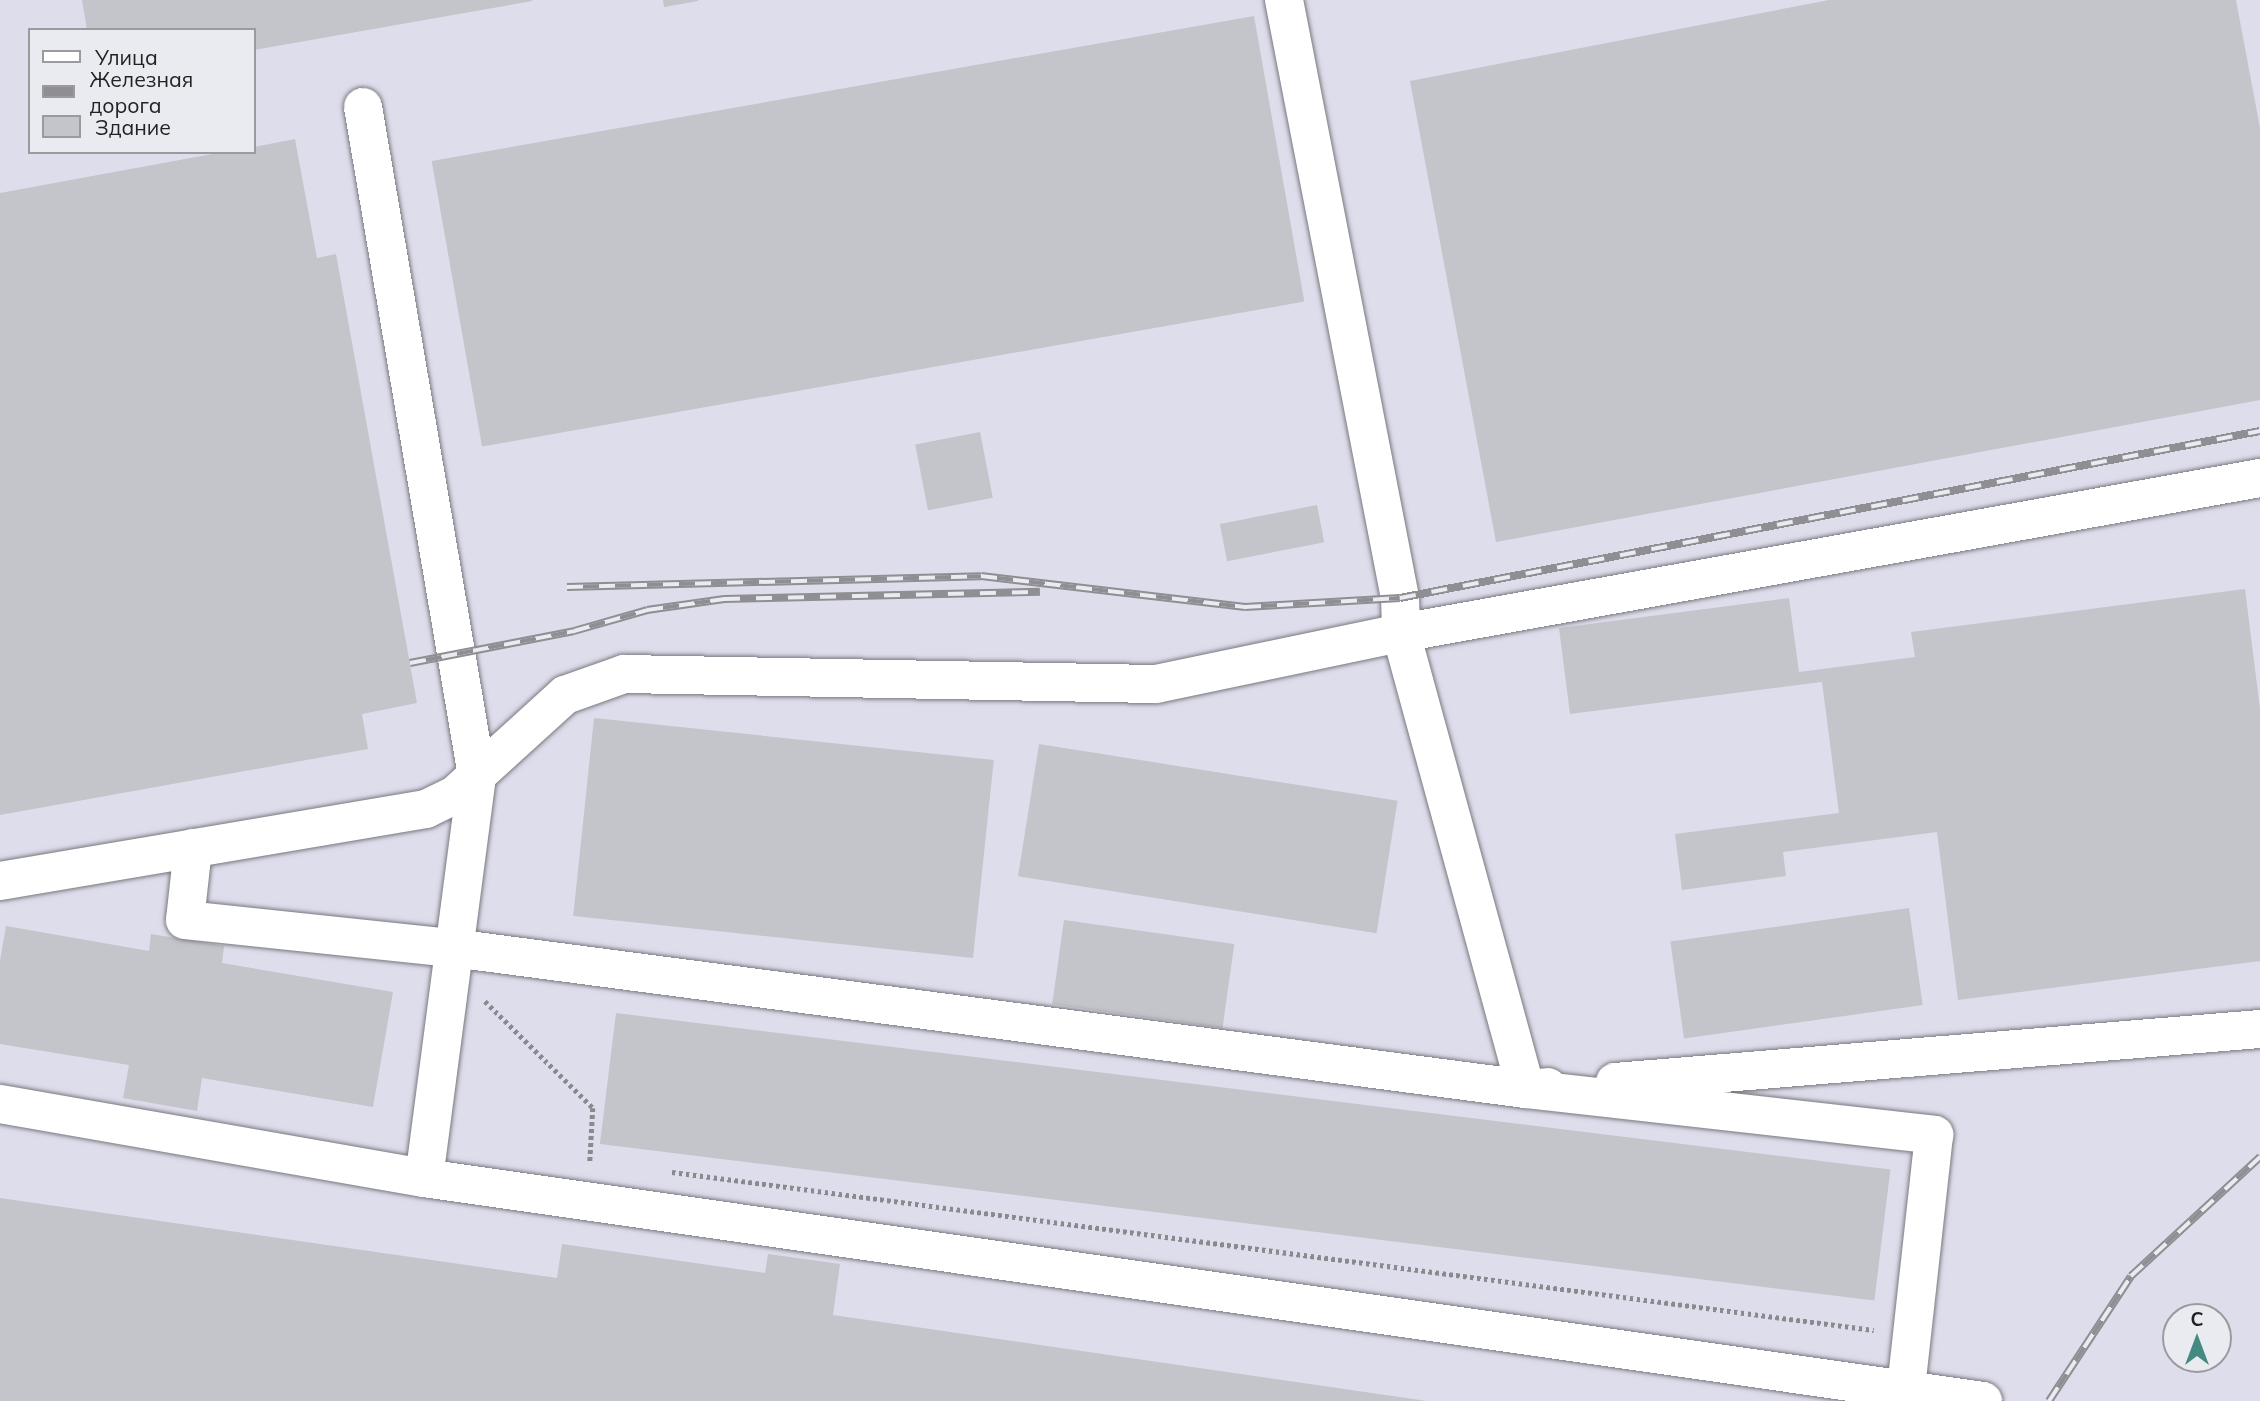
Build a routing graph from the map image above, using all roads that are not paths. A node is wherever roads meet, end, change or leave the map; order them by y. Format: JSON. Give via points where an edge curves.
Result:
{"nodes":[{"id":1,"x":1284,"y":0,"type":"edge"},
{"id":2,"x":363,"y":107,"type":"dead end"},
{"id":3,"x":2260,"y":478,"type":"edge"},
{"id":4,"x":1401,"y":633,"type":"junction"},
{"id":5,"x":477,"y":776,"type":"junction"},
{"id":6,"x":193,"y":848,"type":"junction"},
{"id":7,"x":0,"y":881,"type":"edge"},
{"id":8,"x":452,"y":958,"type":"junction"},
{"id":9,"x":2260,"y":1029,"type":"edge"},
{"id":10,"x":1526,"y":1089,"type":"junction"},
{"id":11,"x":0,"y":1104,"type":"edge"},
{"id":12,"x":424,"y":1178,"type":"junction"},
{"id":13,"x":1906,"y":1390,"type":"junction"},
{"id":14,"x":1983,"y":1401,"type":"edge"}],
"edges":[{"from":1,"to":4,"type":"lane","via":[[1401,598]]},
{"from":2,"to":5,"type":"lane"},
{"from":3,"to":4,"type":"lane"},
{"from":4,"to":5,"type":"lane","via":[[1156,684],[624,674],[565,695]]},
{"from":4,"to":10,"type":"lane"},
{"from":5,"to":6,"type":"lane","via":[[455,795],[426,809]]},
{"from":5,"to":8,"type":"lane"},
{"from":6,"to":7,"type":"lane"},
{"from":6,"to":8,"type":"lane","via":[[185,920]]},
{"from":8,"to":10,"type":"lane"},
{"from":8,"to":12,"type":"lane"},
{"from":9,"to":10,"type":"lane"},
{"from":10,"to":13,"type":"lane","via":[[1934,1135]]},
{"from":11,"to":12,"type":"lane"},
{"from":12,"to":13,"type":"lane"},
{"from":13,"to":14,"type":"lane"}]}
